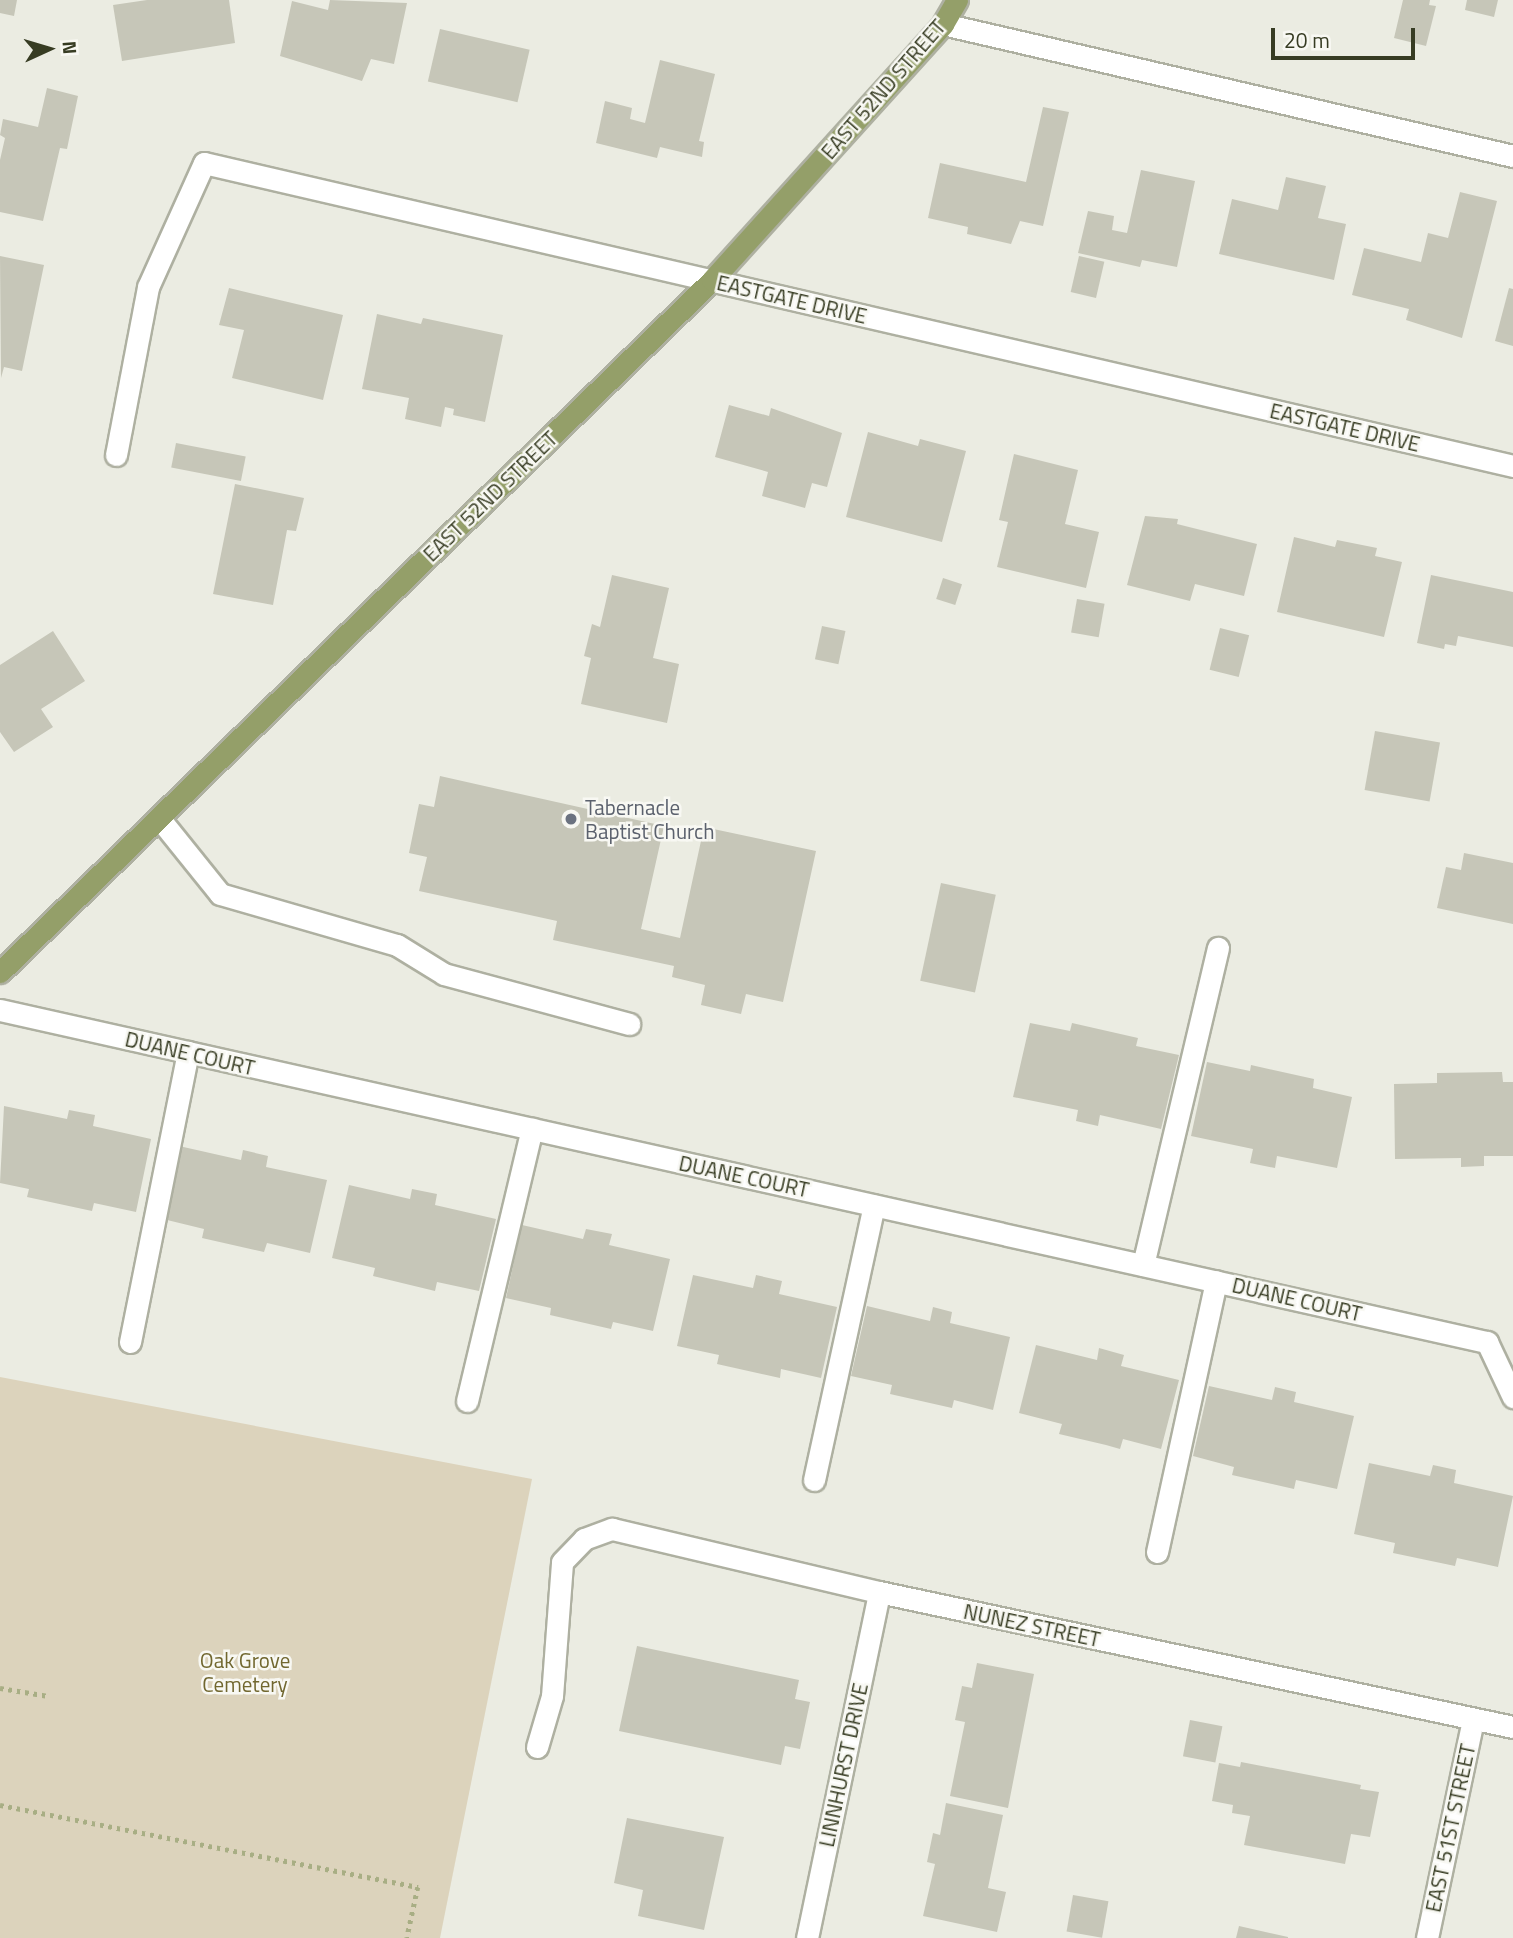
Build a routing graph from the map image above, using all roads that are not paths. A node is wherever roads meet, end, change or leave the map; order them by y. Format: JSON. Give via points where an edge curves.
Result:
{"nodes":[{"id":1,"x":957,"y":0,"type":"edge"},
{"id":2,"x":943,"y":24,"type":"junction"},
{"id":3,"x":1513,"y":156,"type":"edge"},
{"id":4,"x":712,"y":280,"type":"junction"},
{"id":5,"x":116,"y":455,"type":"dead end"},
{"id":6,"x":1513,"y":466,"type":"edge"},
{"id":7,"x":159,"y":818,"type":"junction"},
{"id":8,"x":1218,"y":948,"type":"dead end"},
{"id":9,"x":0,"y":972,"type":"edge"},
{"id":10,"x":0,"y":1010,"type":"edge"},
{"id":11,"x":629,"y":1024,"type":"dead end"},
{"id":12,"x":188,"y":1052,"type":"junction"},
{"id":13,"x":532,"y":1129,"type":"junction"},
{"id":14,"x":874,"y":1205,"type":"junction"},
{"id":15,"x":1143,"y":1265,"type":"junction"},
{"id":16,"x":1216,"y":1281,"type":"junction"},
{"id":17,"x":130,"y":1342,"type":"dead end"},
{"id":18,"x":1513,"y":1397,"type":"edge"},
{"id":19,"x":467,"y":1401,"type":"dead end"},
{"id":20,"x":814,"y":1480,"type":"dead end"},
{"id":21,"x":1157,"y":1552,"type":"dead end"},
{"id":22,"x":879,"y":1592,"type":"junction"},
{"id":23,"x":1473,"y":1719,"type":"junction"},
{"id":24,"x":1513,"y":1727,"type":"edge"},
{"id":25,"x":537,"y":1747,"type":"dead end"},
{"id":26,"x":807,"y":1938,"type":"edge"},
{"id":27,"x":1427,"y":1938,"type":"edge"}],
"edges":[{"from":1,"to":2,"type":"main road","name":"EAST 52ND STREET"},
{"from":2,"to":3,"type":"street"},
{"from":2,"to":4,"type":"main road","name":"EAST 52ND STREET"},
{"from":4,"to":5,"type":"street","name":"EASTGATE DRIVE","via":[[204,163],[148,288]]},
{"from":4,"to":6,"type":"street","name":"EASTGATE DRIVE"},
{"from":4,"to":7,"type":"main road","name":"EAST 52ND STREET"},
{"from":7,"to":9,"type":"main road","name":"EAST 52ND STREET"},
{"from":7,"to":11,"type":"street","via":[[220,894],[397,945],[444,974]]},
{"from":8,"to":15,"type":"street"},
{"from":10,"to":12,"type":"street","name":"DUANE COURT"},
{"from":12,"to":13,"type":"street","name":"DUANE COURT"},
{"from":12,"to":17,"type":"street"},
{"from":13,"to":14,"type":"street","name":"DUANE COURT"},
{"from":13,"to":19,"type":"street"},
{"from":14,"to":15,"type":"street","name":"DUANE COURT"},
{"from":14,"to":20,"type":"street"},
{"from":15,"to":16,"type":"street","name":"DUANE COURT"},
{"from":16,"to":18,"type":"street","name":"DUANE COURT","via":[[1487,1342]]},
{"from":16,"to":21,"type":"street"},
{"from":22,"to":23,"type":"street","name":"NUNEZ STREET"},
{"from":22,"to":25,"type":"street","name":"NUNEZ STREET","via":[[611,1529],[584,1539],[562,1562],[552,1696]]},
{"from":22,"to":26,"type":"street","name":"LINNHURST DRIVE"},
{"from":23,"to":24,"type":"street","name":"NUNEZ STREET"},
{"from":23,"to":27,"type":"street","name":"EAST 51ST STREET"}]}
